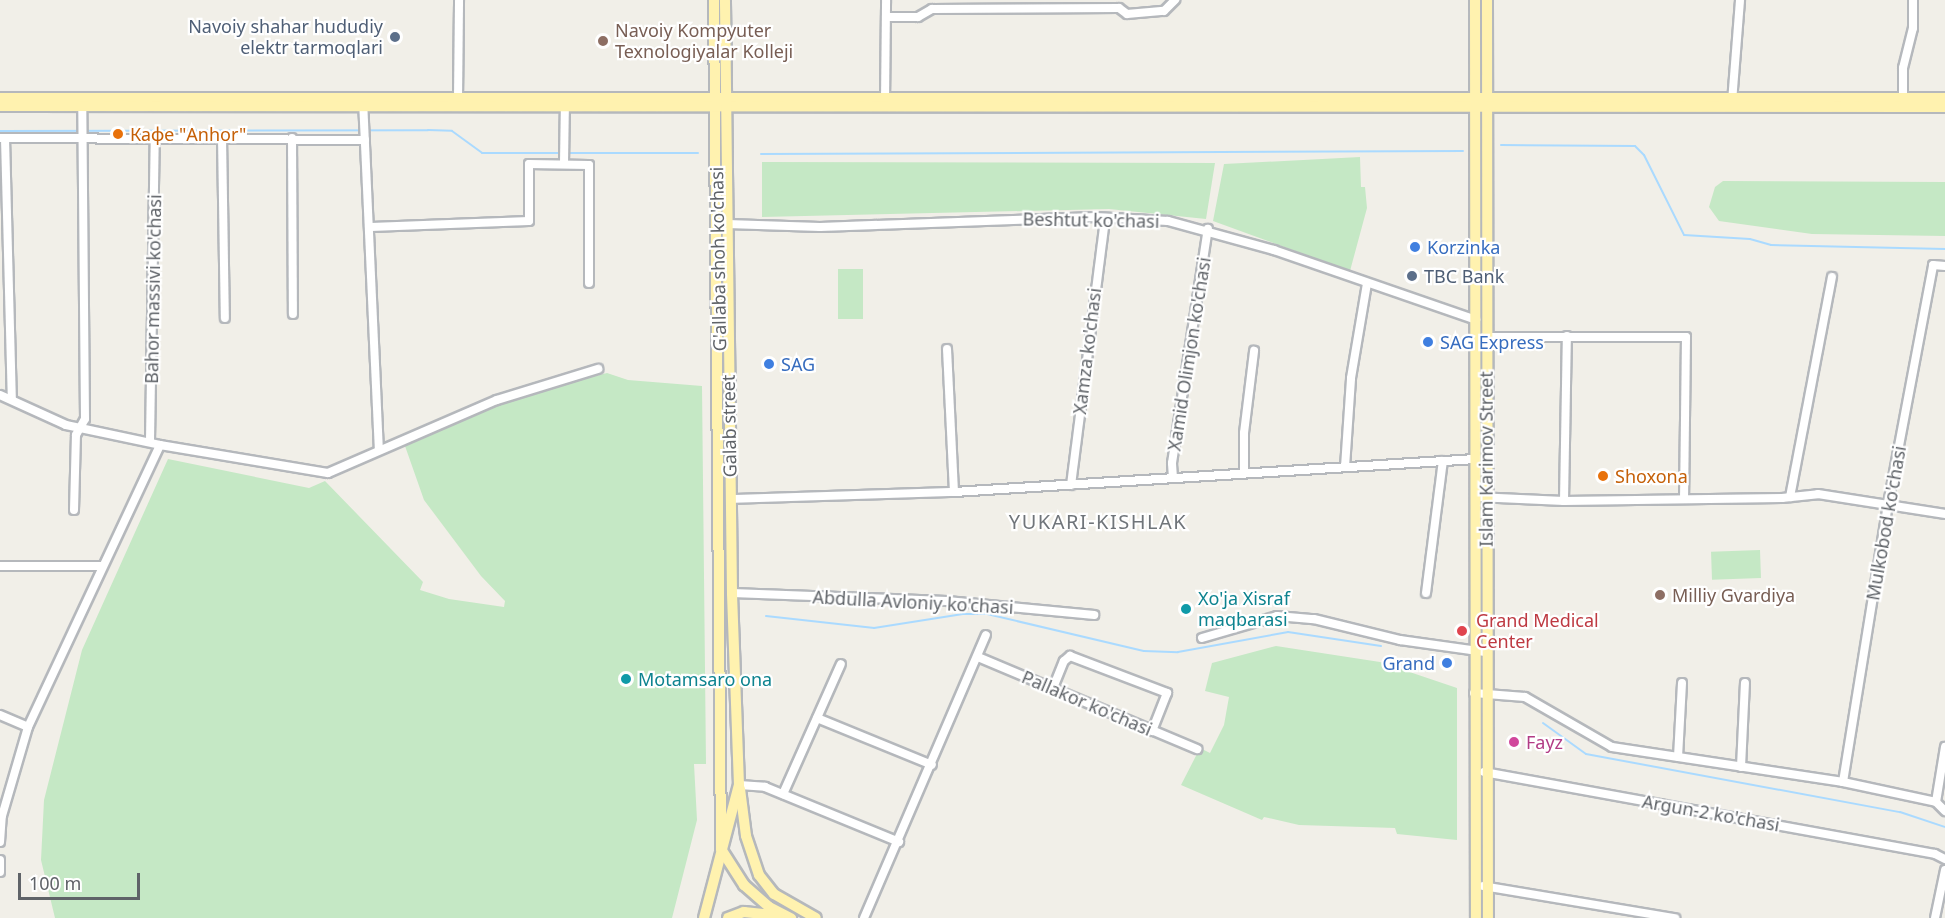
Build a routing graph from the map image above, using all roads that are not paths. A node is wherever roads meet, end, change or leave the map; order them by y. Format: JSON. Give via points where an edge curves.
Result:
{"nodes":[{"id":1,"x":459,"y":0,"type":"edge"},
{"id":2,"x":714,"y":0,"type":"edge"},
{"id":3,"x":725,"y":0,"type":"edge"},
{"id":4,"x":886,"y":0,"type":"edge"},
{"id":5,"x":1175,"y":0,"type":"edge"},
{"id":6,"x":1475,"y":0,"type":"edge"},
{"id":7,"x":1487,"y":0,"type":"edge"},
{"id":8,"x":1740,"y":0,"type":"edge"},
{"id":9,"x":1913,"y":0,"type":"edge"},
{"id":10,"x":886,"y":16,"type":"junction"},
{"id":11,"x":0,"y":98,"type":"edge"},
{"id":12,"x":1945,"y":98,"type":"edge"},
{"id":13,"x":458,"y":99,"type":"junction"},
{"id":14,"x":1903,"y":102,"type":"junction"},
{"id":15,"x":364,"y":103,"type":"junction"},
{"id":16,"x":565,"y":103,"type":"junction"},
{"id":17,"x":1732,"y":103,"type":"junction"},
{"id":18,"x":722,"y":104,"type":"junction"},
{"id":19,"x":885,"y":104,"type":"junction"},
{"id":20,"x":1475,"y":104,"type":"junction"},
{"id":21,"x":1487,"y":104,"type":"junction"},
{"id":22,"x":0,"y":106,"type":"edge"},
{"id":23,"x":81,"y":106,"type":"junction"},
{"id":24,"x":1945,"y":107,"type":"edge"},
{"id":25,"x":82,"y":136,"type":"junction"},
{"id":26,"x":222,"y":137,"type":"junction"},
{"id":27,"x":2,"y":138,"type":"edge"},
{"id":28,"x":155,"y":138,"type":"junction"},
{"id":29,"x":292,"y":138,"type":"junction"},
{"id":30,"x":365,"y":140,"type":"junction"},
{"id":31,"x":564,"y":163,"type":"junction"},
{"id":32,"x":1105,"y":218,"type":"junction"},
{"id":33,"x":727,"y":224,"type":"junction"},
{"id":34,"x":371,"y":227,"type":"junction"},
{"id":35,"x":1208,"y":230,"type":"junction"},
{"id":36,"x":1945,"y":266,"type":"edge"},
{"id":37,"x":1832,"y":277,"type":"dead end"},
{"id":38,"x":588,"y":283,"type":"dead end"},
{"id":39,"x":1367,"y":283,"type":"junction"},
{"id":40,"x":293,"y":314,"type":"dead end"},
{"id":41,"x":225,"y":318,"type":"dead end"},
{"id":42,"x":1476,"y":320,"type":"junction"},
{"id":43,"x":1567,"y":336,"type":"junction"},
{"id":44,"x":1482,"y":337,"type":"junction"},
{"id":45,"x":947,"y":349,"type":"dead end"},
{"id":46,"x":1254,"y":351,"type":"dead end"},
{"id":47,"x":598,"y":369,"type":"dead end"},
{"id":48,"x":0,"y":395,"type":"edge"},
{"id":49,"x":12,"y":398,"type":"junction"},
{"id":50,"x":81,"y":428,"type":"junction"},
{"id":51,"x":150,"y":441,"type":"junction"},
{"id":52,"x":160,"y":445,"type":"junction"},
{"id":53,"x":379,"y":450,"type":"junction"},
{"id":54,"x":1476,"y":459,"type":"junction"},
{"id":55,"x":1443,"y":461,"type":"junction"},
{"id":56,"x":1345,"y":467,"type":"junction"},
{"id":57,"x":1244,"y":473,"type":"junction"},
{"id":58,"x":1173,"y":478,"type":"junction"},
{"id":59,"x":1071,"y":485,"type":"junction"},
{"id":60,"x":954,"y":492,"type":"junction"},
{"id":61,"x":1482,"y":497,"type":"junction"},
{"id":62,"x":1790,"y":497,"type":"junction"},
{"id":63,"x":731,"y":499,"type":"junction"},
{"id":64,"x":1684,"y":499,"type":"junction"},
{"id":65,"x":1564,"y":501,"type":"junction"},
{"id":66,"x":1888,"y":504,"type":"junction"},
{"id":67,"x":74,"y":510,"type":"dead end"},
{"id":68,"x":1945,"y":514,"type":"edge"},
{"id":69,"x":0,"y":566,"type":"edge"},
{"id":70,"x":102,"y":566,"type":"junction"},
{"id":71,"x":1426,"y":592,"type":"dead end"},
{"id":72,"x":732,"y":593,"type":"junction"},
{"id":73,"x":1094,"y":615,"type":"dead end"},
{"id":74,"x":986,"y":635,"type":"dead end"},
{"id":75,"x":1202,"y":638,"type":"dead end"},
{"id":76,"x":1480,"y":652,"type":"junction"},
{"id":77,"x":978,"y":657,"type":"junction"},
{"id":78,"x":841,"y":664,"type":"dead end"},
{"id":79,"x":1682,"y":683,"type":"dead end"},
{"id":80,"x":1745,"y":683,"type":"dead end"},
{"id":81,"x":1053,"y":688,"type":"junction"},
{"id":82,"x":1480,"y":694,"type":"junction"},
{"id":83,"x":0,"y":714,"type":"edge"},
{"id":84,"x":817,"y":718,"type":"junction"},
{"id":85,"x":28,"y":728,"type":"junction"},
{"id":86,"x":1152,"y":730,"type":"junction"},
{"id":87,"x":1945,"y":747,"type":"edge"},
{"id":88,"x":1197,"y":749,"type":"dead end"},
{"id":89,"x":1678,"y":757,"type":"junction"},
{"id":90,"x":932,"y":765,"type":"junction"},
{"id":91,"x":1741,"y":767,"type":"junction"},
{"id":92,"x":1475,"y":771,"type":"junction"},
{"id":93,"x":1487,"y":772,"type":"junction"},
{"id":94,"x":1843,"y":782,"type":"junction"},
{"id":95,"x":739,"y":785,"type":"junction"},
{"id":96,"x":783,"y":794,"type":"junction"},
{"id":97,"x":1936,"y":802,"type":"junction"},
{"id":98,"x":1945,"y":811,"type":"edge"},
{"id":99,"x":0,"y":842,"type":"edge"},
{"id":100,"x":899,"y":842,"type":"junction"},
{"id":101,"x":721,"y":849,"type":"junction"},
{"id":102,"x":1945,"y":859,"type":"edge"},
{"id":103,"x":0,"y":860,"type":"edge"},
{"id":104,"x":1945,"y":870,"type":"edge"},
{"id":105,"x":0,"y":872,"type":"edge"},
{"id":106,"x":1476,"y":885,"type":"junction"},
{"id":107,"x":1488,"y":886,"type":"junction"},
{"id":108,"x":704,"y":918,"type":"edge"},
{"id":109,"x":728,"y":918,"type":"edge"},
{"id":110,"x":790,"y":918,"type":"edge"},
{"id":111,"x":816,"y":918,"type":"edge"},
{"id":112,"x":864,"y":918,"type":"edge"},
{"id":113,"x":1476,"y":918,"type":"edge"},
{"id":114,"x":1488,"y":918,"type":"edge"},
{"id":115,"x":1675,"y":918,"type":"edge"},
{"id":116,"x":1935,"y":918,"type":"edge"}],
"edges":[{"from":1,"to":13,"type":"street"},
{"from":2,"to":18,"type":"main road","name":"G'allaba shoh ko'chasi","via":[[715,65]]},
{"from":3,"to":18,"type":"main road","name":"Galab street"},
{"from":4,"to":10,"type":"street"},
{"from":5,"to":10,"type":"street","via":[[1164,11],[1127,14],[1119,8],[932,9],[918,17]]},
{"from":6,"to":20,"type":"main road","name":"Islam Karimov Street"},
{"from":7,"to":21,"type":"main road","name":"Islam Karimov Street"},
{"from":8,"to":17,"type":"street"},
{"from":9,"to":14,"type":"street","via":[[1913,28],[1903,68]]},
{"from":10,"to":19,"type":"street"},
{"from":11,"to":15,"type":"main road"},
{"from":12,"to":14,"type":"main road"},
{"from":13,"to":15,"type":"main road"},
{"from":13,"to":16,"type":"main road"},
{"from":14,"to":17,"type":"main road"},
{"from":14,"to":24,"type":"main road"},
{"from":15,"to":16,"type":"main road"},
{"from":15,"to":23,"type":"main road"},
{"from":15,"to":30,"type":"street"},
{"from":16,"to":18,"type":"main road"},
{"from":16,"to":31,"type":"street"},
{"from":17,"to":21,"type":"main road"},
{"from":18,"to":19,"type":"main road"},
{"from":18,"to":33,"type":"main road","name":"Galab street"},
{"from":18,"to":101,"type":"main road","name":"G'allaba shoh ko'chasi"},
{"from":19,"to":20,"type":"main road"},
{"from":20,"to":21,"type":"main road"},
{"from":20,"to":42,"type":"main road","name":"Islam Karimov Street"},
{"from":21,"to":44,"type":"main road","name":"Islam Karimov Street"},
{"from":22,"to":23,"type":"main road"},
{"from":23,"to":25,"type":"street"},
{"from":25,"to":27,"type":"street"},
{"from":25,"to":28,"type":"street"},
{"from":25,"to":50,"type":"street","via":[[85,419]]},
{"from":26,"to":28,"type":"street"},
{"from":26,"to":29,"type":"street"},
{"from":26,"to":41,"type":"street"},
{"from":27,"to":49,"type":"street"},
{"from":28,"to":51,"type":"street","name":"Bahor massivi ko'chasi"},
{"from":29,"to":30,"type":"street"},
{"from":29,"to":40,"type":"street"},
{"from":30,"to":34,"type":"street"},
{"from":31,"to":34,"type":"street","via":[[530,164],[530,221]]},
{"from":31,"to":38,"type":"street","via":[[589,165]]},
{"from":32,"to":33,"type":"street","name":"Beshtut ko'chasi","via":[[820,227]]},
{"from":32,"to":35,"type":"street","name":"Beshtut ko'chasi","via":[[1168,221]]},
{"from":32,"to":59,"type":"street","name":"Xamza ko'chasi"},
{"from":33,"to":63,"type":"main road","name":"Galab street"},
{"from":34,"to":53,"type":"street"},
{"from":35,"to":39,"type":"street","name":"Beshtut ko'chasi"},
{"from":35,"to":58,"type":"street","name":"Xamid Olimjon ko'chasi","via":[[1172,463]]},
{"from":36,"to":66,"type":"street","name":"Mulkobod ko'chasi","via":[[1933,265]]},
{"from":37,"to":62,"type":"street"},
{"from":39,"to":42,"type":"street","name":"Beshtut ko'chasi"},
{"from":39,"to":56,"type":"street","via":[[1351,378]]},
{"from":42,"to":44,"type":"main road","name":"Islam Karimov Street"},
{"from":43,"to":44,"type":"street"},
{"from":43,"to":64,"type":"street","via":[[1686,336]]},
{"from":43,"to":65,"type":"street"},
{"from":44,"to":54,"type":"main road","name":"Islam Karimov Street"},
{"from":44,"to":61,"type":"main road","name":"Islam Karimov Street"},
{"from":45,"to":60,"type":"street"},
{"from":46,"to":57,"type":"street","via":[[1244,433]]},
{"from":47,"to":53,"type":"street","via":[[497,400]]},
{"from":48,"to":49,"type":"street"},
{"from":49,"to":50,"type":"street","via":[[37,413]]},
{"from":50,"to":51,"type":"street"},
{"from":50,"to":67,"type":"street","via":[[76,435]]},
{"from":51,"to":52,"type":"street"},
{"from":52,"to":53,"type":"street","via":[[328,473]]},
{"from":52,"to":70,"type":"street"},
{"from":54,"to":55,"type":"street"},
{"from":54,"to":61,"type":"main road","name":"Islam Karimov Street"},
{"from":55,"to":56,"type":"street"},
{"from":55,"to":71,"type":"street"},
{"from":56,"to":57,"type":"street"},
{"from":57,"to":58,"type":"street"},
{"from":58,"to":59,"type":"street"},
{"from":59,"to":60,"type":"street"},
{"from":60,"to":63,"type":"street"},
{"from":61,"to":65,"type":"street"},
{"from":61,"to":76,"type":"main road","name":"Islam Karimov Street"},
{"from":62,"to":64,"type":"street"},
{"from":62,"to":66,"type":"street","via":[[1818,494]]},
{"from":63,"to":72,"type":"main road","name":"Galab street"},
{"from":64,"to":65,"type":"street"},
{"from":66,"to":68,"type":"street"},
{"from":66,"to":94,"type":"street","name":"Mulkobod ko'chasi"},
{"from":69,"to":70,"type":"street"},
{"from":70,"to":85,"type":"street"},
{"from":72,"to":73,"type":"street","name":"Abdulla Avloniy ko'chasi","via":[[947,601]]},
{"from":72,"to":95,"type":"main road","name":"Galab street"},
{"from":74,"to":77,"type":"street"},
{"from":75,"to":76,"type":"street","via":[[1277,616],[1314,619],[1367,634]]},
{"from":76,"to":82,"type":"main road","name":"Islam Karimov Street"},
{"from":77,"to":81,"type":"street","name":"Pallakor ko'chasi"},
{"from":77,"to":90,"type":"street"},
{"from":78,"to":84,"type":"street"},
{"from":79,"to":89,"type":"street"},
{"from":80,"to":91,"type":"street"},
{"from":81,"to":86,"type":"street","name":"Pallakor ko'chasi"},
{"from":81,"to":86,"type":"street","via":[[1070,656],[1167,693]]},
{"from":82,"to":89,"type":"street","via":[[1525,697],[1612,747]]},
{"from":82,"to":92,"type":"main road","name":"Islam Karimov Street"},
{"from":82,"to":93,"type":"main road","name":"Islam Karimov Street"},
{"from":83,"to":85,"type":"street"},
{"from":84,"to":90,"type":"street"},
{"from":84,"to":96,"type":"street"},
{"from":85,"to":99,"type":"street","via":[[2,816]]},
{"from":86,"to":88,"type":"street","name":"Pallakor ko'chasi"},
{"from":87,"to":97,"type":"street"},
{"from":89,"to":91,"type":"street"},
{"from":90,"to":100,"type":"street"},
{"from":91,"to":94,"type":"street"},
{"from":92,"to":93,"type":"street","name":"Argun-2 ko'chasi"},
{"from":92,"to":106,"type":"main road","name":"Islam Karimov Street"},
{"from":93,"to":102,"type":"street","name":"Argun-2 ko'chasi","via":[[1935,854]]},
{"from":93,"to":107,"type":"main road","name":"Islam Karimov Street"},
{"from":94,"to":97,"type":"street"},
{"from":95,"to":96,"type":"street","via":[[755,785]]},
{"from":95,"to":101,"type":"main road","name":"Galab street"},
{"from":95,"to":111,"type":"main road","via":[[746,836],[759,875],[774,894]]},
{"from":96,"to":100,"type":"street"},
{"from":97,"to":98,"type":"street"},
{"from":100,"to":112,"type":"street"},
{"from":101,"to":108,"type":"main road"},
{"from":101,"to":110,"type":"main road","via":[[744,885]]},
{"from":103,"to":105,"type":"street"},
{"from":104,"to":116,"type":"street"},
{"from":106,"to":107,"type":"street"},
{"from":106,"to":113,"type":"main road","name":"Islam Karimov Street"},
{"from":107,"to":114,"type":"main road","name":"Islam Karimov Street"},
{"from":107,"to":115,"type":"street"},
{"from":109,"to":110,"type":"main road","via":[[751,912]]}]}
